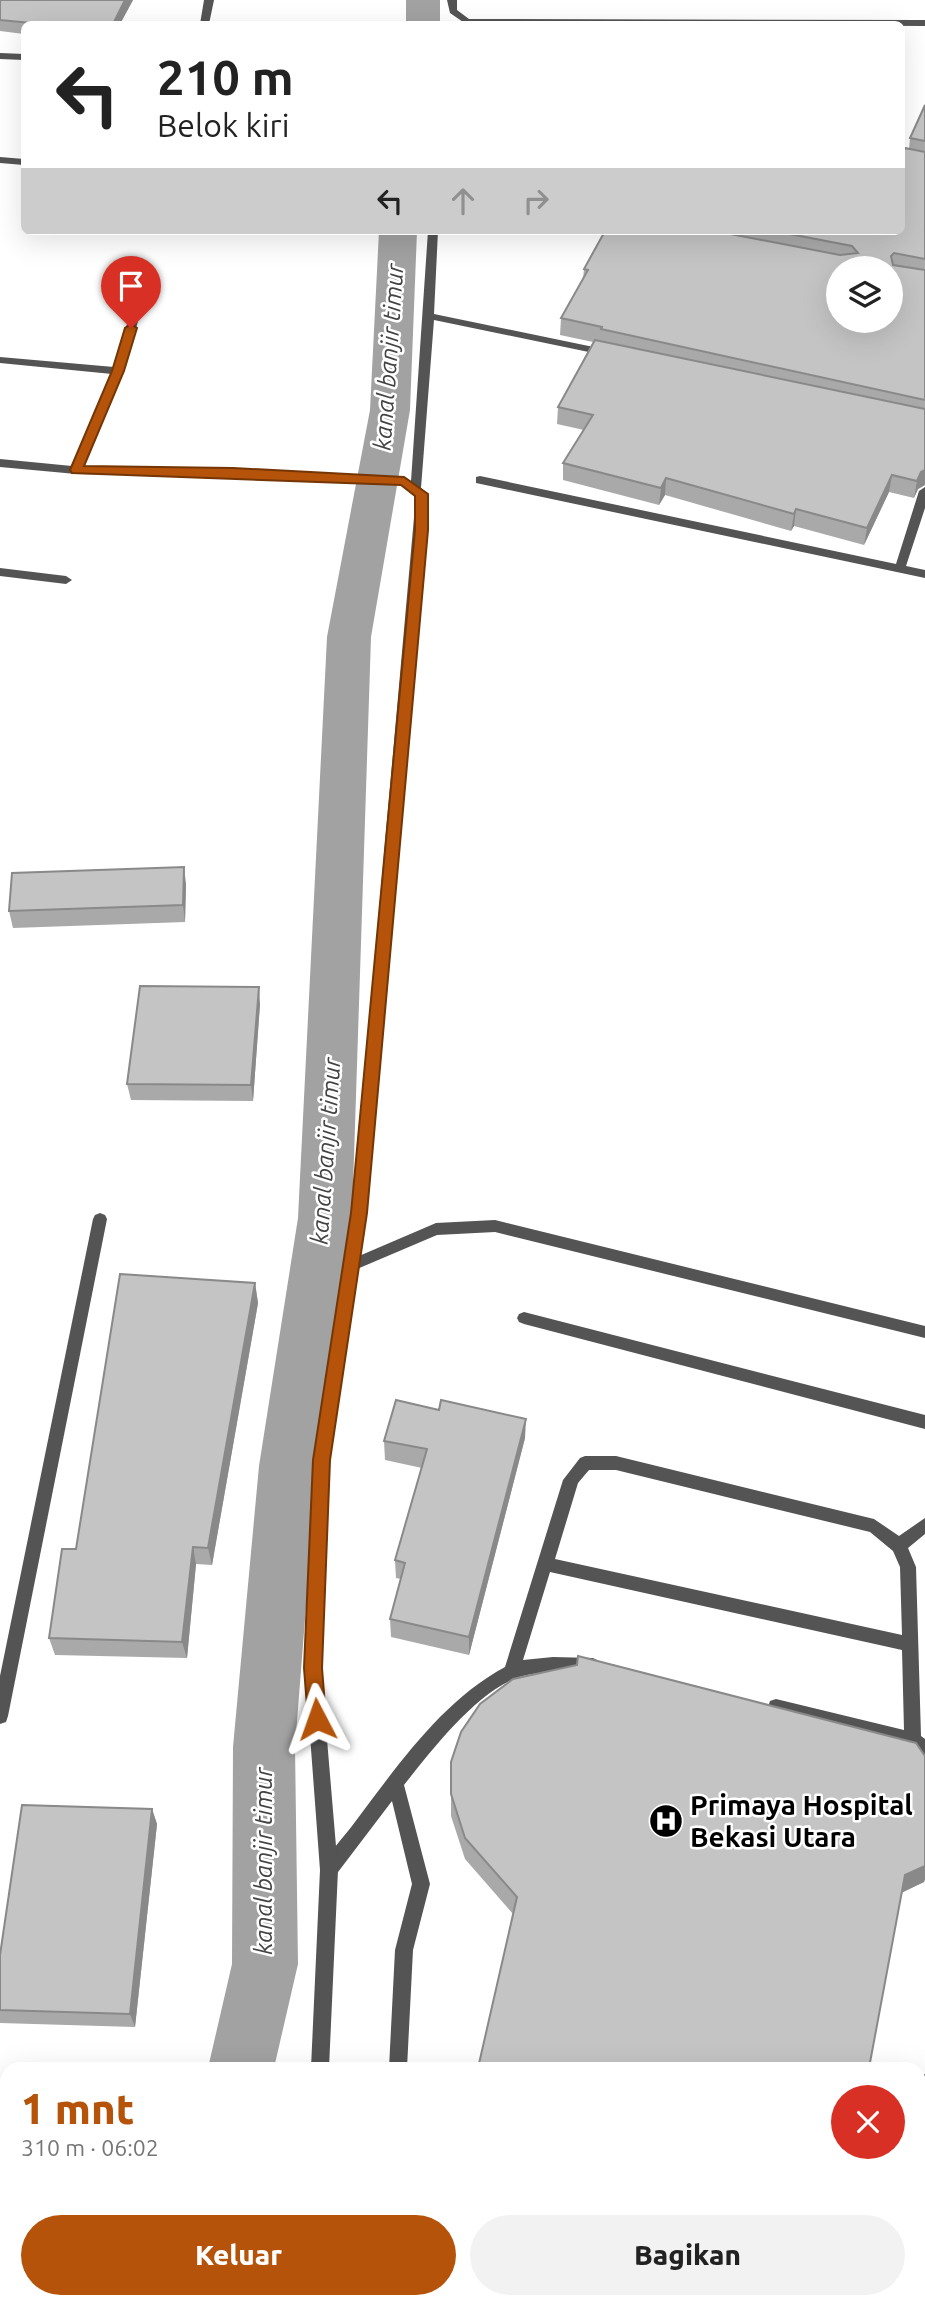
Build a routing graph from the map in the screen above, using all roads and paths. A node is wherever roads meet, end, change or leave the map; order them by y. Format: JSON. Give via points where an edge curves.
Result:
{"nodes":[{"id":1,"x":209,"y":0,"type":"edge"},
{"id":2,"x":452,"y":0,"type":"edge"},
{"id":3,"x":206,"y":21,"type":"edge"},
{"id":4,"x":466,"y":21,"type":"edge"},
{"id":5,"x":905,"y":23,"type":"edge"},
{"id":6,"x":925,"y":23,"type":"edge"},
{"id":7,"x":0,"y":56,"type":"edge"},
{"id":8,"x":21,"y":57,"type":"edge"},
{"id":9,"x":0,"y":160,"type":"edge"},
{"id":10,"x":21,"y":162,"type":"edge"},
{"id":11,"x":433,"y":235,"type":"edge"},
{"id":12,"x":144,"y":285,"type":"dead end"},
{"id":13,"x":429,"y":316,"type":"junction"},
{"id":14,"x":620,"y":356,"type":"edge"},
{"id":15,"x":0,"y":360,"type":"edge"},
{"id":16,"x":118,"y":371,"type":"junction"},
{"id":17,"x":0,"y":463,"type":"edge"},
{"id":18,"x":76,"y":470,"type":"junction"},
{"id":19,"x":480,"y":480,"type":"dead end"},
{"id":20,"x":410,"y":484,"type":"junction"},
{"id":21,"x":925,"y":491,"type":"edge"},
{"id":22,"x":900,"y":568,"type":"junction"},
{"id":23,"x":0,"y":572,"type":"edge"},
{"id":24,"x":925,"y":574,"type":"edge"},
{"id":25,"x":66,"y":580,"type":"dead end"},
{"id":26,"x":100,"y":1219,"type":"dead end"},
{"id":27,"x":350,"y":1266,"type":"junction"},
{"id":28,"x":524,"y":1318,"type":"dead end"},
{"id":29,"x":925,"y":1332,"type":"edge"},
{"id":30,"x":925,"y":1422,"type":"edge"},
{"id":31,"x":925,"y":1525,"type":"edge"},
{"id":32,"x":899,"y":1546,"type":"junction"},
{"id":33,"x":545,"y":1564,"type":"junction"},
{"id":34,"x":912,"y":1645,"type":"junction"},
{"id":35,"x":607,"y":1667,"type":"edge"},
{"id":36,"x":512,"y":1671,"type":"junction"},
{"id":37,"x":754,"y":1702,"type":"edge"},
{"id":38,"x":0,"y":1716,"type":"edge"},
{"id":39,"x":919,"y":1745,"type":"edge"},
{"id":40,"x":396,"y":1785,"type":"junction"},
{"id":41,"x":330,"y":1870,"type":"junction"},
{"id":42,"x":320,"y":2062,"type":"edge"},
{"id":43,"x":398,"y":2062,"type":"edge"}],
"edges":[{"from":1,"to":3,"type":"street"},
{"from":2,"to":4,"type":"street","via":[[453,11]]},
{"from":5,"to":6,"type":"street"},
{"from":7,"to":8,"type":"street"},
{"from":9,"to":10,"type":"street"},
{"from":11,"to":13,"type":"street"},
{"from":12,"to":16,"type":"street"},
{"from":13,"to":14,"type":"street"},
{"from":13,"to":20,"type":"street"},
{"from":15,"to":16,"type":"street"},
{"from":16,"to":18,"type":"street"},
{"from":17,"to":18,"type":"street"},
{"from":18,"to":20,"type":"street"},
{"from":19,"to":22,"type":"street"},
{"from":20,"to":27,"type":"street","via":[[421,494],[422,530],[359,1213]]},
{"from":21,"to":22,"type":"street"},
{"from":22,"to":24,"type":"street"},
{"from":23,"to":25,"type":"street"},
{"from":26,"to":38,"type":"street"},
{"from":27,"to":29,"type":"street","via":[[436,1229],[495,1226]]},
{"from":27,"to":41,"type":"street","via":[[321,1460],[313,1668]]},
{"from":28,"to":30,"type":"street"},
{"from":31,"to":32,"type":"street"},
{"from":32,"to":33,"type":"street","via":[[874,1526],[616,1463],[585,1463],[571,1480]]},
{"from":32,"to":34,"type":"street","via":[[908,1567]]},
{"from":33,"to":34,"type":"street"},
{"from":33,"to":36,"type":"street"},
{"from":34,"to":39,"type":"street"},
{"from":35,"to":36,"type":"street","via":[[544,1664]]},
{"from":36,"to":40,"type":"street","via":[[469,1697]]},
{"from":37,"to":39,"type":"street"},
{"from":40,"to":41,"type":"street"},
{"from":40,"to":43,"type":"street","via":[[421,1884],[404,1950]]},
{"from":41,"to":42,"type":"street"}]}
